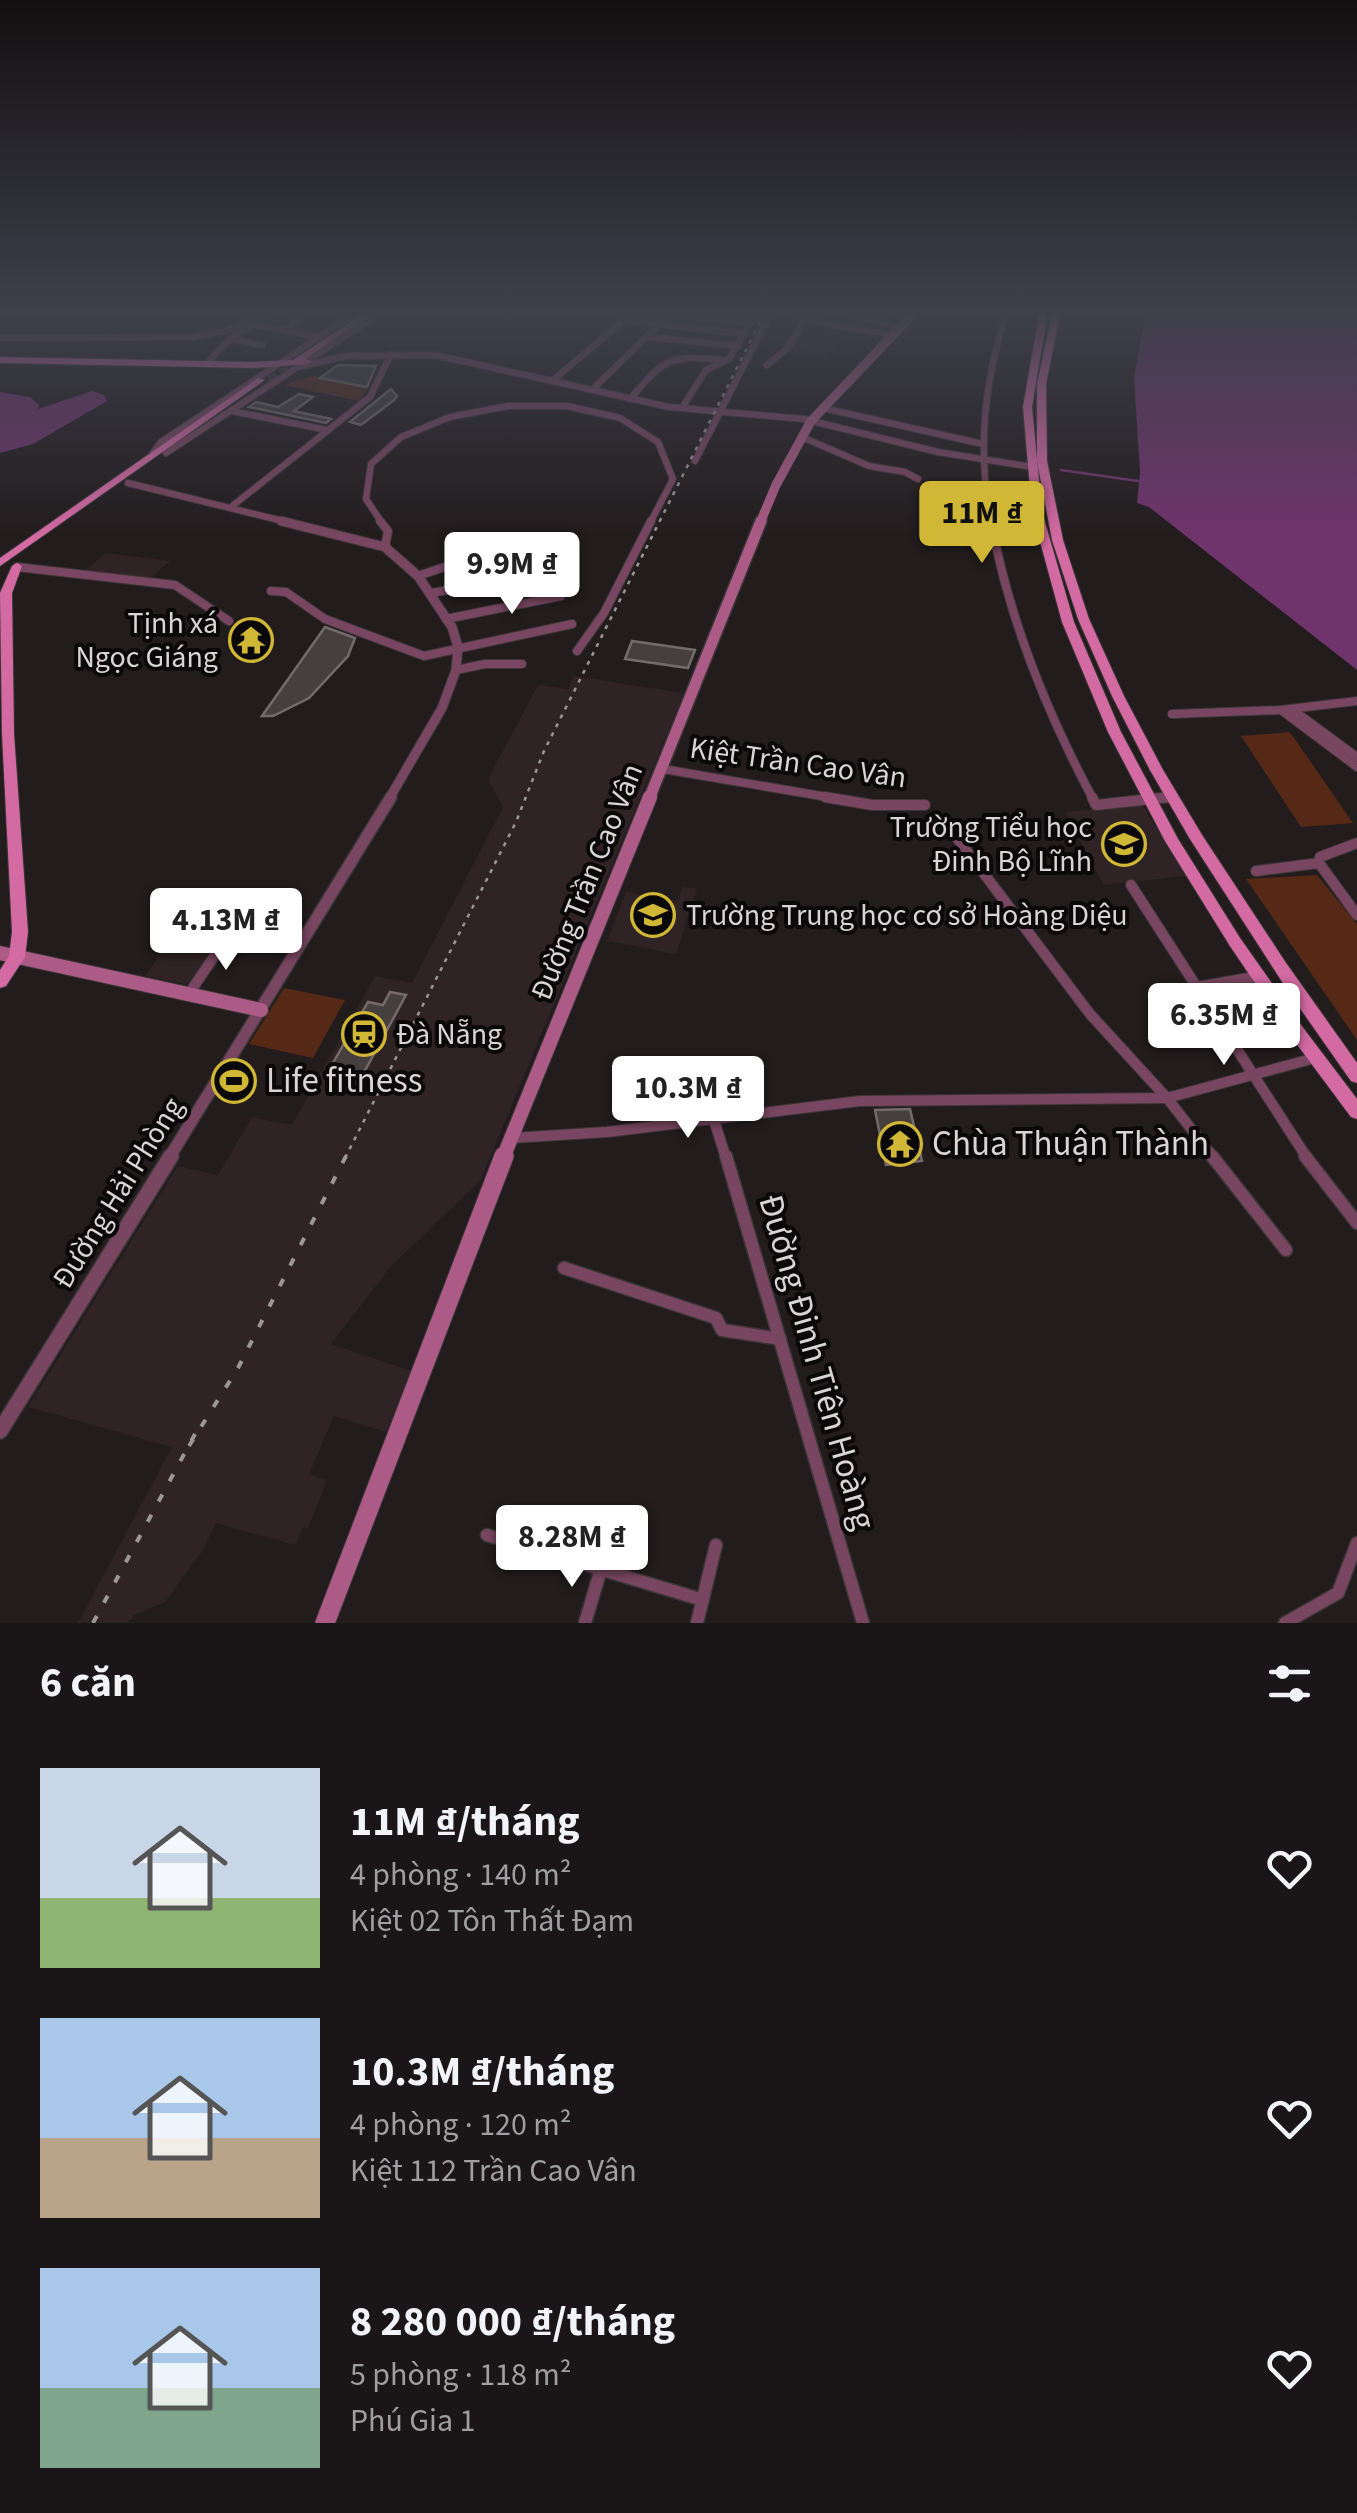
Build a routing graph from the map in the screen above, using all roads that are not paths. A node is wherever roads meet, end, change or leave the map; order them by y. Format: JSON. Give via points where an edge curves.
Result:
{"nodes":[{"id":1,"x":241,"y":386,"type":"edge"},
{"id":2,"x":243,"y":386,"type":"edge"},
{"id":3,"x":271,"y":386,"type":"tunnel mouth"},
{"id":4,"x":376,"y":386,"type":"edge"},
{"id":5,"x":573,"y":386,"type":"edge"},
{"id":6,"x":597,"y":386,"type":"edge"},
{"id":7,"x":641,"y":386,"type":"edge"},
{"id":8,"x":696,"y":386,"type":"edge"},
{"id":9,"x":732,"y":386,"type":"edge"},
{"id":10,"x":844,"y":386,"type":"edge"},
{"id":11,"x":987,"y":386,"type":"edge"},
{"id":12,"x":1030,"y":386,"type":"edge"},
{"id":13,"x":1038,"y":386,"type":"edge"},
{"id":14,"x":592,"y":390,"type":"junction"},
{"id":15,"x":630,"y":399,"type":"junction"},
{"id":16,"x":682,"y":408,"type":"junction"},
{"id":17,"x":823,"y":408,"type":"junction"},
{"id":18,"x":232,"y":412,"type":"junction"},
{"id":19,"x":720,"y":412,"type":"junction"},
{"id":20,"x":812,"y":421,"type":"junction"},
{"id":21,"x":327,"y":430,"type":"junction"},
{"id":22,"x":802,"y":437,"type":"junction"},
{"id":23,"x":983,"y":444,"type":"junction"},
{"id":24,"x":160,"y":453,"type":"junction"},
{"id":25,"x":983,"y":459,"type":"junction"},
{"id":26,"x":695,"y":461,"type":"dead end"},
{"id":27,"x":1028,"y":466,"type":"junction"},
{"id":28,"x":1044,"y":468,"type":"junction"},
{"id":29,"x":918,"y":478,"type":"dead end"},
{"id":30,"x":128,"y":483,"type":"junction"},
{"id":31,"x":987,"y":497,"type":"junction"},
{"id":32,"x":1033,"y":499,"type":"junction"},
{"id":33,"x":231,"y":507,"type":"junction"},
{"id":34,"x":506,"y":546,"type":"dead end"},
{"id":35,"x":384,"y":548,"type":"junction"},
{"id":36,"x":0,"y":564,"type":"edge"},
{"id":37,"x":17,"y":567,"type":"junction"},
{"id":38,"x":560,"y":568,"type":"dead end"},
{"id":39,"x":418,"y":576,"type":"junction"},
{"id":40,"x":2,"y":584,"type":"edge"},
{"id":41,"x":271,"y":591,"type":"dead end"},
{"id":42,"x":432,"y":593,"type":"junction"},
{"id":43,"x":562,"y":596,"type":"dead end"},
{"id":44,"x":1067,"y":614,"type":"junction"},
{"id":45,"x":1085,"y":614,"type":"junction"},
{"id":46,"x":446,"y":619,"type":"junction"},
{"id":47,"x":229,"y":621,"type":"dead end"},
{"id":48,"x":572,"y":624,"type":"dead end"},
{"id":49,"x":458,"y":647,"type":"junction"},
{"id":50,"x":577,"y":651,"type":"dead end"},
{"id":51,"x":522,"y":664,"type":"dead end"},
{"id":52,"x":456,"y":670,"type":"junction"},
{"id":53,"x":1357,"y":701,"type":"edge"},
{"id":54,"x":1281,"y":710,"type":"junction"},
{"id":55,"x":1293,"y":710,"type":"junction"},
{"id":56,"x":1172,"y":714,"type":"dead end"},
{"id":57,"x":1357,"y":757,"type":"edge"},
{"id":58,"x":1357,"y":767,"type":"edge"},
{"id":59,"x":663,"y":768,"type":"junction"},
{"id":60,"x":1170,"y":797,"type":"junction"},
{"id":61,"x":1150,"y":800,"type":"junction"},
{"id":62,"x":925,"y":805,"type":"dead end"},
{"id":63,"x":951,"y":830,"type":"dead end"},
{"id":64,"x":1357,"y":843,"type":"edge"},
{"id":65,"x":1320,"y":860,"type":"junction"},
{"id":66,"x":1256,"y":871,"type":"dead end"},
{"id":67,"x":1132,"y":885,"type":"dead end"},
{"id":68,"x":1357,"y":916,"type":"edge"},
{"id":69,"x":232,"y":930,"type":"dead end"},
{"id":70,"x":0,"y":953,"type":"edge"},
{"id":71,"x":18,"y":957,"type":"junction"},
{"id":72,"x":1260,"y":976,"type":"junction"},
{"id":73,"x":0,"y":982,"type":"edge"},
{"id":74,"x":1197,"y":987,"type":"junction"},
{"id":75,"x":188,"y":995,"type":"junction"},
{"id":76,"x":260,"y":1010,"type":"junction"},
{"id":77,"x":1315,"y":1058,"type":"junction"},
{"id":78,"x":1350,"y":1063,"type":"edge"},
{"id":79,"x":1252,"y":1074,"type":"junction"},
{"id":80,"x":1167,"y":1098,"type":"junction"},
{"id":81,"x":1357,"y":1112,"type":"edge"},
{"id":82,"x":712,"y":1117,"type":"junction"},
{"id":83,"x":512,"y":1138,"type":"junction"},
{"id":84,"x":1357,"y":1223,"type":"edge"},
{"id":85,"x":1286,"y":1250,"type":"dead end"},
{"id":86,"x":564,"y":1268,"type":"dead end"},
{"id":87,"x":780,"y":1339,"type":"junction"},
{"id":88,"x":0,"y":1431,"type":"edge"},
{"id":89,"x":487,"y":1535,"type":"dead end"},
{"id":90,"x":1357,"y":1543,"type":"edge"},
{"id":91,"x":716,"y":1545,"type":"dead end"},
{"id":92,"x":602,"y":1569,"type":"junction"},
{"id":93,"x":703,"y":1600,"type":"junction"},
{"id":94,"x":325,"y":1623,"type":"edge"},
{"id":95,"x":586,"y":1623,"type":"edge"},
{"id":96,"x":698,"y":1623,"type":"edge"},
{"id":97,"x":863,"y":1623,"type":"edge"},
{"id":98,"x":1285,"y":1623,"type":"edge"}],
"edges":[{"from":1,"to":24,"type":"street","via":[[161,442]]},
{"from":2,"to":24,"type":"main road"},
{"from":3,"to":18,"type":"street"},
{"from":4,"to":21,"type":"street"},
{"from":5,"to":14,"type":"street"},
{"from":6,"to":14,"type":"street"},
{"from":7,"to":15,"type":"street"},
{"from":8,"to":16,"type":"street"},
{"from":9,"to":19,"type":"street"},
{"from":10,"to":17,"type":"main road","name":"Đường Trần Cao Vân"},
{"from":11,"to":23,"type":"street"},
{"from":12,"to":27,"type":"main road"},
{"from":13,"to":28,"type":"main road"},
{"from":14,"to":15,"type":"street"},
{"from":15,"to":16,"type":"street"},
{"from":16,"to":19,"type":"street"},
{"from":17,"to":20,"type":"main road","name":"Đường Trần Cao Vân"},
{"from":17,"to":23,"type":"street"},
{"from":18,"to":21,"type":"street"},
{"from":18,"to":24,"type":"street"},
{"from":19,"to":20,"type":"street"},
{"from":19,"to":26,"type":"street"},
{"from":20,"to":22,"type":"main road","name":"Đường Trần Cao Vân"},
{"from":20,"to":25,"type":"street"},
{"from":21,"to":33,"type":"street"},
{"from":22,"to":29,"type":"street","via":[[873,468]]},
{"from":22,"to":59,"type":"main road","name":"Đường Trần Cao Vân","via":[[776,485]]},
{"from":23,"to":25,"type":"street"},
{"from":24,"to":30,"type":"main road"},
{"from":24,"to":36,"type":"main road"},
{"from":25,"to":27,"type":"street"},
{"from":25,"to":31,"type":"street"},
{"from":27,"to":28,"type":"street"},
{"from":27,"to":32,"type":"main road"},
{"from":28,"to":45,"type":"main road","via":[[1061,553]]},
{"from":30,"to":33,"type":"street","name":"Đường Hải Phòng"},
{"from":30,"to":37,"type":"main road"},
{"from":31,"to":32,"type":"street"},
{"from":31,"to":61,"type":"street","via":[[1040,688],[1096,805]]},
{"from":32,"to":44,"type":"main road"},
{"from":33,"to":35,"type":"street","name":"Đường Hải Phòng"},
{"from":34,"to":39,"type":"street"},
{"from":35,"to":39,"type":"street","name":"Đường Hải Phòng"},
{"from":35,"to":50,"type":"street","via":[[388,532],[366,499],[367,476],[377,458],[423,426],[484,409],[548,405],[606,415],[642,430],[668,454],[673,479],[606,610]]},
{"from":36,"to":37,"type":"main road"},
{"from":37,"to":40,"type":"main road"},
{"from":37,"to":47,"type":"street","via":[[176,585]]},
{"from":38,"to":42,"type":"street"},
{"from":39,"to":42,"type":"street","name":"Đường Hải Phòng"},
{"from":40,"to":71,"type":"main road"},
{"from":41,"to":49,"type":"street","via":[[424,656]]},
{"from":42,"to":46,"type":"street","name":"Đường Hải Phòng"},
{"from":43,"to":46,"type":"street"},
{"from":44,"to":45,"type":"main road"},
{"from":44,"to":61,"type":"main road","via":[[1107,716]]},
{"from":45,"to":60,"type":"main road","via":[[1114,690]]},
{"from":46,"to":49,"type":"street","name":"Đường Hải Phòng"},
{"from":48,"to":49,"type":"street"},
{"from":49,"to":52,"type":"street","name":"Đường Hải Phòng"},
{"from":51,"to":52,"type":"street"},
{"from":52,"to":76,"type":"street","name":"Đường Hải Phòng","via":[[426,738]]},
{"from":53,"to":55,"type":"street"},
{"from":54,"to":55,"type":"street"},
{"from":54,"to":56,"type":"street"},
{"from":54,"to":58,"type":"street"},
{"from":55,"to":57,"type":"street"},
{"from":59,"to":62,"type":"street","name":"Kiệt Trần Cao Vân","via":[[872,804]]},
{"from":59,"to":83,"type":"main road","name":"Đường Trần Cao Vân"},
{"from":60,"to":61,"type":"street"},
{"from":60,"to":78,"type":"main road"},
{"from":61,"to":72,"type":"main road"},
{"from":63,"to":80,"type":"street","via":[[1090,1014]]},
{"from":64,"to":65,"type":"street"},
{"from":65,"to":66,"type":"street"},
{"from":65,"to":68,"type":"street"},
{"from":67,"to":74,"type":"street"},
{"from":69,"to":75,"type":"street"},
{"from":70,"to":71,"type":"main road"},
{"from":71,"to":73,"type":"main road"},
{"from":71,"to":75,"type":"main road"},
{"from":72,"to":74,"type":"street"},
{"from":72,"to":77,"type":"main road"},
{"from":74,"to":79,"type":"street"},
{"from":75,"to":76,"type":"main road"},
{"from":76,"to":88,"type":"street","name":"Đường Hải Phòng"},
{"from":77,"to":78,"type":"main road"},
{"from":77,"to":79,"type":"street"},
{"from":77,"to":81,"type":"main road"},
{"from":79,"to":80,"type":"street"},
{"from":79,"to":84,"type":"street"},
{"from":80,"to":82,"type":"street","via":[[860,1101]]},
{"from":80,"to":85,"type":"street"},
{"from":82,"to":83,"type":"street"},
{"from":82,"to":87,"type":"street","name":"Đường Đinh Tiên Hoàng"},
{"from":83,"to":94,"type":"main road","name":"Đường Trần Cao Vân"},
{"from":86,"to":87,"type":"street","via":[[716,1318],[722,1330]]},
{"from":87,"to":97,"type":"street","name":"Đường Đinh Tiên Hoàng"},
{"from":89,"to":92,"type":"street"},
{"from":90,"to":98,"type":"street","via":[[1338,1594]]},
{"from":91,"to":93,"type":"street"},
{"from":92,"to":93,"type":"street"},
{"from":92,"to":95,"type":"street"},
{"from":93,"to":96,"type":"street"}]}
